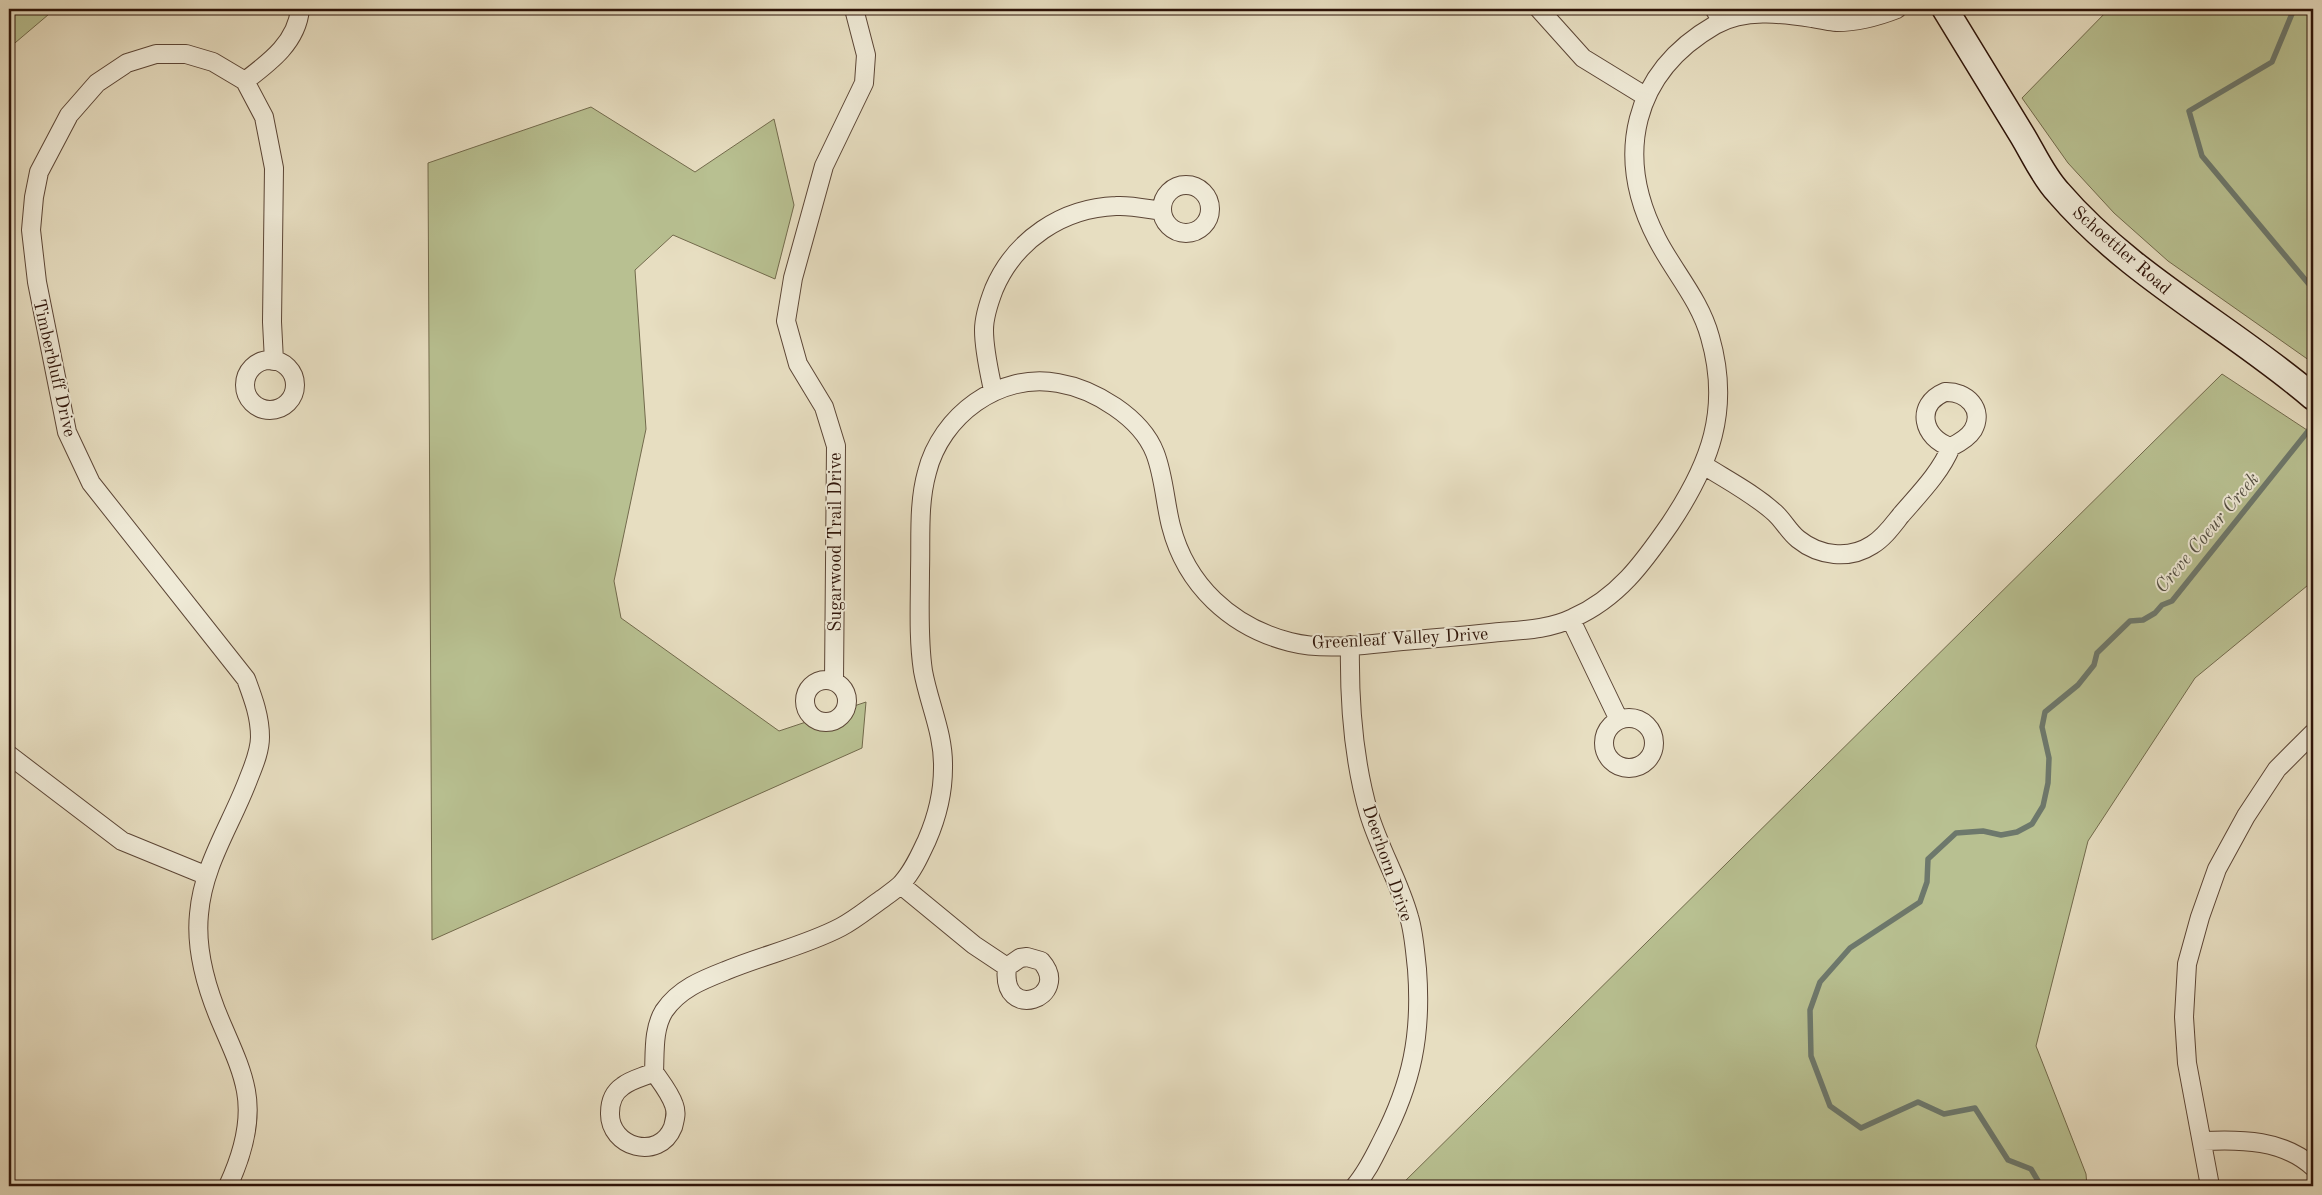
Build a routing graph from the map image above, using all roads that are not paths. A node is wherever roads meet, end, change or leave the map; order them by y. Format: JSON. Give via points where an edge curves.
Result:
{"nodes":[{"id":1,"x":300,"y":9,"type":"edge"},
{"id":2,"x":854,"y":9,"type":"edge"},
{"id":3,"x":1539,"y":9,"type":"edge"},
{"id":4,"x":1897,"y":9,"type":"edge"},
{"id":5,"x":1945,"y":9,"type":"edge"},
{"id":6,"x":1714,"y":16,"type":"edge"},
{"id":7,"x":245,"y":81,"type":"junction"},
{"id":8,"x":1645,"y":96,"type":"junction"},
{"id":9,"x":1161,"y":210,"type":"dead end"},
{"id":10,"x":274,"y":361,"type":"dead end"},
{"id":11,"x":993,"y":390,"type":"junction"},
{"id":12,"x":2313,"y":397,"type":"edge"},
{"id":13,"x":1951,"y":447,"type":"dead end"},
{"id":14,"x":1705,"y":466,"type":"junction"},
{"id":15,"x":1571,"y":620,"type":"junction"},
{"id":16,"x":1350,"y":645,"type":"junction"},
{"id":17,"x":834,"y":681,"type":"dead end"},
{"id":18,"x":1619,"y":720,"type":"dead end"},
{"id":19,"x":2313,"y":733,"type":"edge"},
{"id":20,"x":9,"y":755,"type":"edge"},
{"id":21,"x":205,"y":875,"type":"junction"},
{"id":22,"x":901,"y":885,"type":"junction"},
{"id":23,"x":1007,"y":967,"type":"dead end"},
{"id":24,"x":654,"y":1072,"type":"dead end"},
{"id":25,"x":2203,"y":1141,"type":"junction"},
{"id":26,"x":2313,"y":1167,"type":"edge"},
{"id":27,"x":228,"y":1186,"type":"edge"},
{"id":28,"x":1355,"y":1186,"type":"edge"},
{"id":29,"x":2210,"y":1186,"type":"edge"}],
"edges":[{"from":1,"to":7,"type":"street","via":[[299,22],[284,49]]},
{"from":2,"to":17,"type":"street","name":"Sugarwood Trail Drive","via":[[866,55],[864,83],[824,166],[793,278],[786,321],[798,364],[824,407],[836,446]]},
{"from":3,"to":8,"type":"street","via":[[1583,58]]},
{"from":4,"to":6,"type":"street","name":"Greenleaf Valley Drive","via":[[1882,15],[1835,23],[1808,17]]},
{"from":5,"to":12,"type":"street","name":"Schoettler Road","via":[[2056,191],[2095,232],[2135,265],[2181,301],[2277,366]]},
{"from":6,"to":8,"type":"street","name":"Greenleaf Valley Drive","via":[[1660,71]]},
{"from":7,"to":10,"type":"street","via":[[264,117],[274,168]]},
{"from":7,"to":21,"type":"street","name":"Timberbluff Drive","via":[[213,62],[186,54],[156,54],[127,63],[97,83],[69,115],[48,153],[37,180],[31,230],[36,282],[66,432],[91,483],[246,679],[257,708],[260,738],[256,760],[239,806]]},
{"from":8,"to":14,"type":"street","name":"Greenleaf Valley Drive","via":[[1633,156],[1638,195],[1658,242],[1692,294],[1710,335],[1717,376],[1715,430]]},
{"from":9,"to":11,"type":"street","via":[[1116,206],[1067,216],[1032,236],[1012,257],[989,301],[984,329]]},
{"from":11,"to":16,"type":"street","name":"Greenleaf Valley Drive","via":[[1050,381],[1073,386],[1114,407],[1138,428],[1154,450],[1183,563],[1208,596],[1242,622],[1286,641]]},
{"from":11,"to":22,"type":"street","name":"Greenleaf Valley Drive","via":[[971,406],[942,436],[926,474],[921,508],[919,628],[923,670],[942,740],[943,768],[941,795],[930,832],[916,863]]},
{"from":13,"to":14,"type":"street","via":[[1937,472],[1890,528],[1874,544],[1857,553],[1817,551],[1797,538],[1776,514],[1750,494]]},
{"from":14,"to":15,"type":"street","name":"Greenleaf Valley Drive","via":[[1639,570],[1600,603]]},
{"from":15,"to":16,"type":"street","name":"Greenleaf Valley Drive","via":[[1539,628]]},
{"from":15,"to":18,"type":"street"},
{"from":16,"to":28,"type":"street","name":"Deerhorn Drive","via":[[1350,691],[1356,751],[1370,815],[1410,918],[1419,1024],[1411,1070],[1398,1109],[1366,1173]]},
{"from":19,"to":25,"type":"street","via":[[2277,769],[2246,816],[2217,869],[2200,916],[2188,964],[2184,1017],[2187,1063]]},
{"from":20,"to":21,"type":"street","via":[[122,841]]},
{"from":21,"to":27,"type":"street","name":"Timberbluff Drive","via":[[198,915],[206,986],[238,1062],[246,1092],[246,1128],[239,1162]]},
{"from":22,"to":23,"type":"street","via":[[974,945]]},
{"from":22,"to":24,"type":"street","name":"Greenleaf Valley Drive","via":[[841,927],[695,982],[663,1013],[656,1031]]},
{"from":25,"to":26,"type":"street","via":[[2227,1140],[2280,1146]]},
{"from":25,"to":29,"type":"street"}]}
